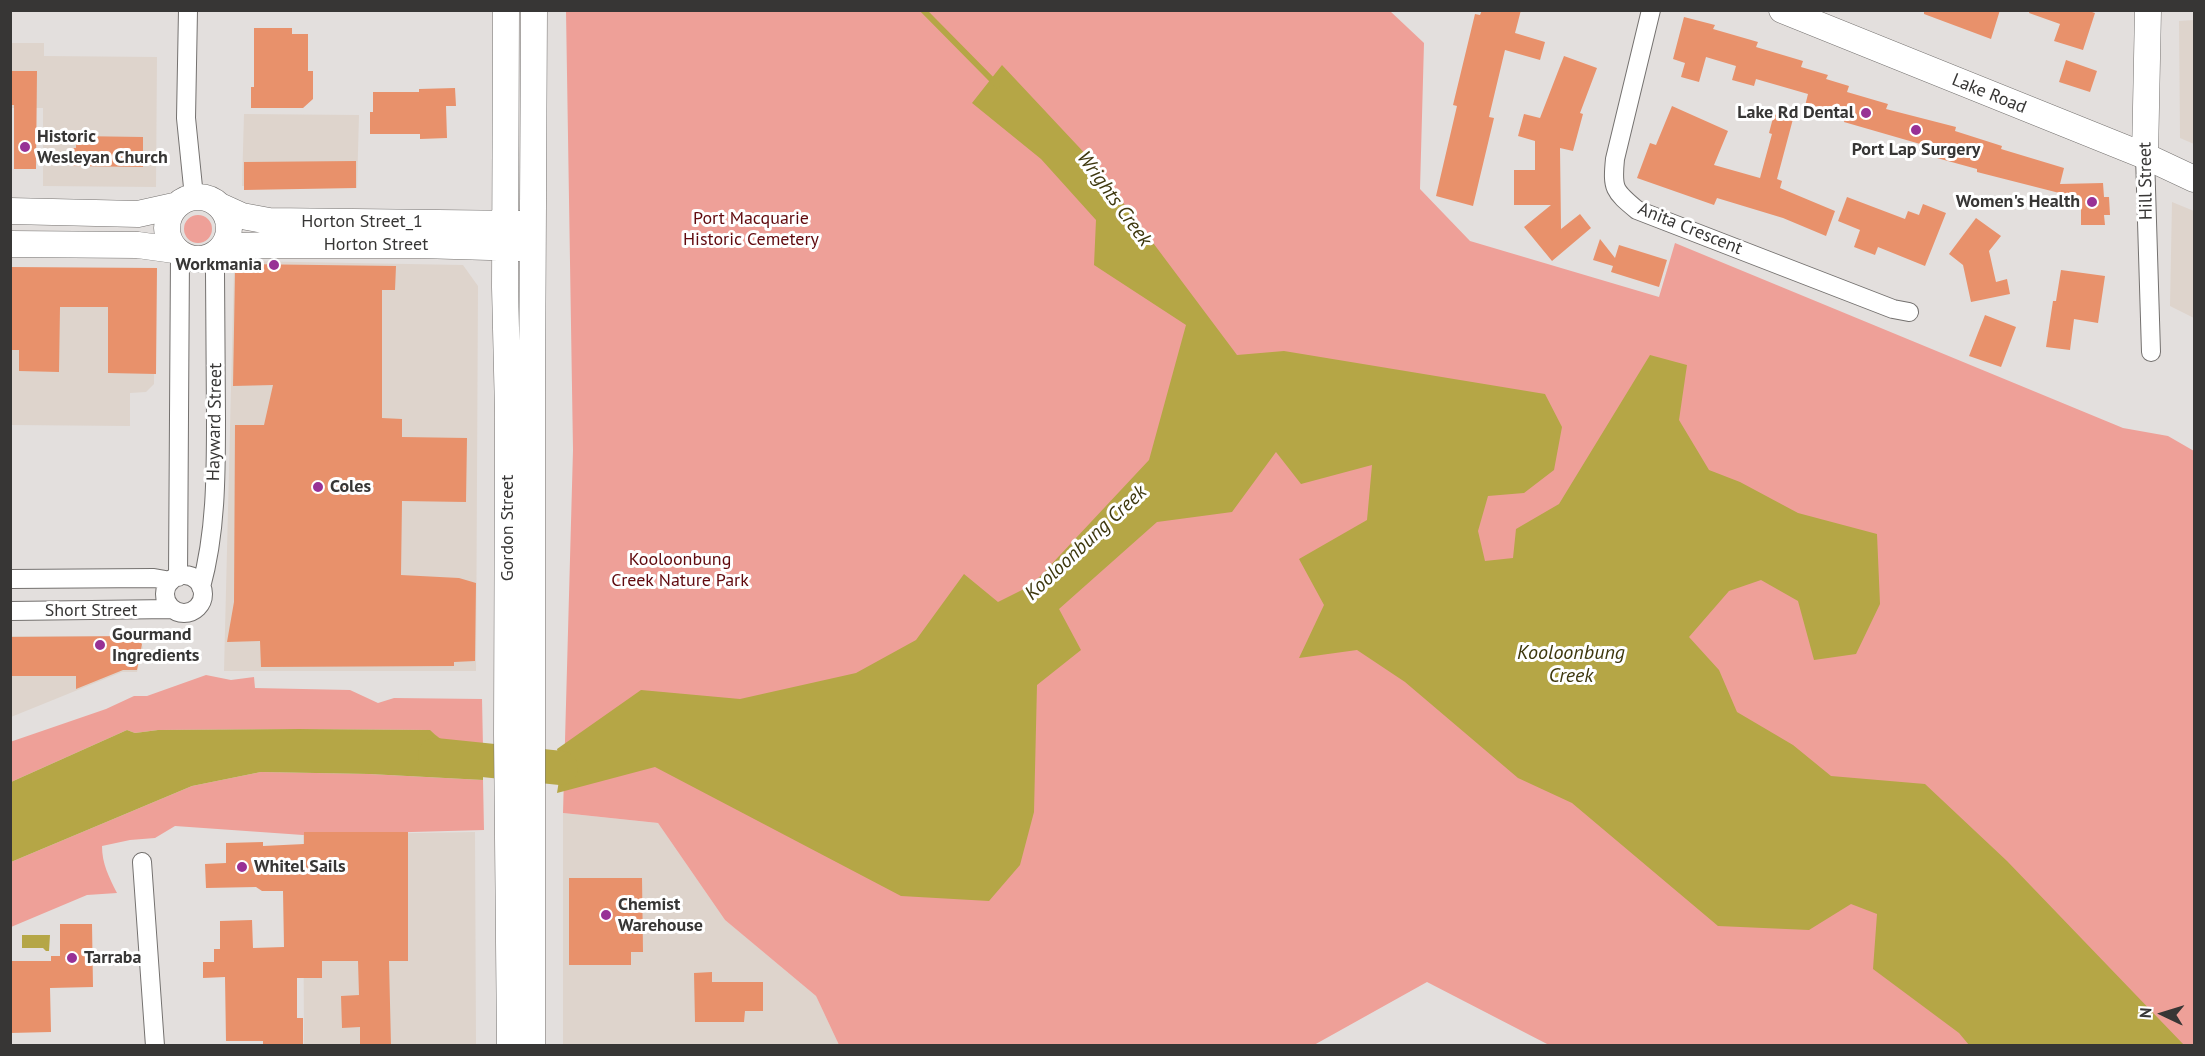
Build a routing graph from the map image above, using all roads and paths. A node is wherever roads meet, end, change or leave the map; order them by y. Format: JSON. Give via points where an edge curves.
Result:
{"nodes":[{"id":1,"x":188,"y":10,"type":"edge"},
{"id":2,"x":506,"y":10,"type":"edge"},
{"id":3,"x":534,"y":10,"type":"edge"},
{"id":4,"x":1651,"y":10,"type":"edge"},
{"id":5,"x":1782,"y":10,"type":"edge"},
{"id":6,"x":2148,"y":10,"type":"edge"},
{"id":7,"x":2145,"y":156,"type":"junction"},
{"id":8,"x":2194,"y":179,"type":"edge"},
{"id":9,"x":184,"y":201,"type":"junction"},
{"id":10,"x":220,"y":206,"type":"junction"},
{"id":11,"x":10,"y":211,"type":"edge"},
{"id":12,"x":506,"y":236,"type":"junction"},
{"id":13,"x":534,"y":236,"type":"junction"},
{"id":14,"x":10,"y":244,"type":"edge"},
{"id":15,"x":177,"y":252,"type":"junction"},
{"id":16,"x":216,"y":253,"type":"junction"},
{"id":17,"x":1909,"y":312,"type":"dead end"},
{"id":18,"x":2151,"y":352,"type":"dead end"},
{"id":19,"x":10,"y":579,"type":"edge"},
{"id":20,"x":175,"y":579,"type":"junction"},
{"id":21,"x":201,"y":587,"type":"junction"},
{"id":22,"x":172,"y":609,"type":"junction"},
{"id":23,"x":10,"y":611,"type":"edge"},
{"id":24,"x":520,"y":735,"type":"junction"},
{"id":25,"x":520,"y":790,"type":"junction"},
{"id":26,"x":142,"y":862,"type":"dead end"},
{"id":27,"x":155,"y":1046,"type":"edge"},
{"id":28,"x":510,"y":1046,"type":"edge"},
{"id":29,"x":532,"y":1046,"type":"edge"}],
"edges":[{"from":1,"to":9,"type":"street"},
{"from":2,"to":12,"type":"main road","name":"Gordon Street"},
{"from":3,"to":13,"type":"main road","name":"Gordon Street"},
{"from":4,"to":17,"type":"street","name":"Anita Crescent","via":[[1615,159],[1613,178],[1617,194],[1637,210]]},
{"from":5,"to":7,"type":"main road","name":"Lake Road"},
{"from":6,"to":7,"type":"main road","name":"Hill Street"},
{"from":7,"to":8,"type":"main road","name":"Lake Road"},
{"from":7,"to":18,"type":"street","name":"Hill Street"},
{"from":9,"to":10,"type":"main road","via":[[205,198]]},
{"from":9,"to":11,"type":"main road","via":[[138,214]]},
{"from":9,"to":15,"type":"main road","via":[[168,219],[166,230]]},
{"from":10,"to":12,"type":"main road","name":"Horton Street_1","via":[[269,222]]},
{"from":10,"to":16,"type":"main road","via":[[229,225],[228,236]]},
{"from":12,"to":13,"type":"main road","name":"Horton Street"},
{"from":12,"to":16,"type":"main road","name":"Horton Street","via":[[420,245],[242,246]]},
{"from":12,"to":24,"type":"main road","name":"Gordon Street","via":[[509,528]]},
{"from":13,"to":24,"type":"main road","name":"Gordon Street"},
{"from":14,"to":15,"type":"main road","via":[[138,245]]},
{"from":15,"to":16,"type":"main road","via":[[201,260]]},
{"from":15,"to":20,"type":"street","name":"Hayward Street"},
{"from":16,"to":21,"type":"street","name":"Hayward Street","via":[[216,457],[212,525]]},
{"from":19,"to":20,"type":"street","name":"Short Street"},
{"from":20,"to":21,"type":"street","via":[[188,576]]},
{"from":20,"to":22,"type":"street","via":[[166,592]]},
{"from":21,"to":22,"type":"street","via":[[202,599],[195,609],[183,613]]},
{"from":22,"to":23,"type":"street","name":"Short Street"},
{"from":24,"to":25,"type":"main road","name":"Gordon Street"},
{"from":25,"to":28,"type":"main road","name":"Gordon Street"},
{"from":25,"to":29,"type":"main road","name":"Gordon Street"},
{"from":26,"to":27,"type":"street"}]}
